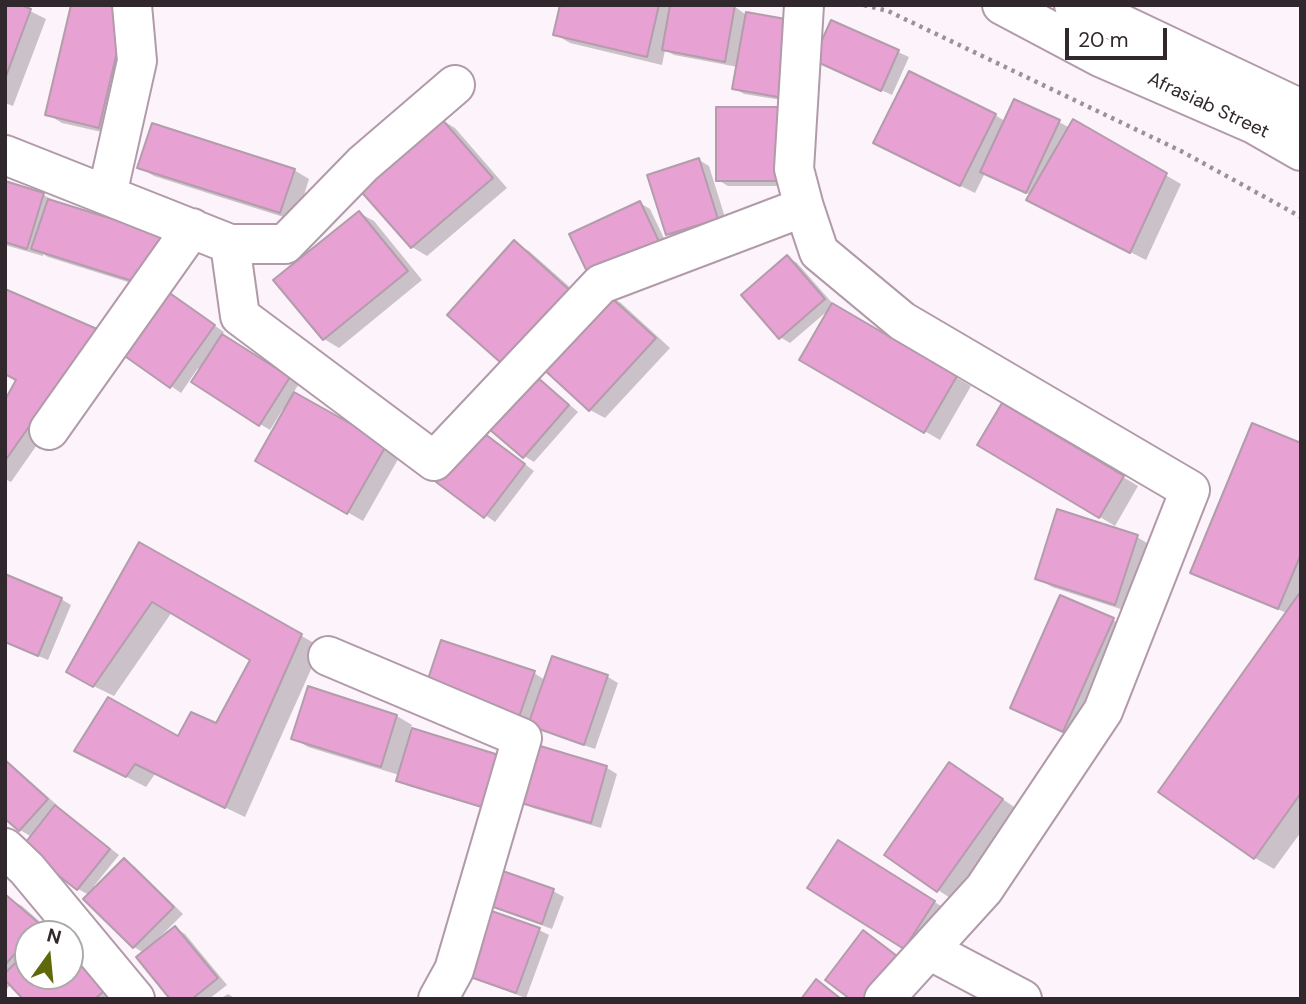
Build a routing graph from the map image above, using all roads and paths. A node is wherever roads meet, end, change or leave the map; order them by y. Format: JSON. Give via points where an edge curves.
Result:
{"nodes":[{"id":1,"x":132,"y":5,"type":"edge"},
{"id":2,"x":804,"y":5,"type":"edge"},
{"id":3,"x":864,"y":5,"type":"edge"},
{"id":4,"x":1002,"y":5,"type":"edge"},
{"id":5,"x":1074,"y":5,"type":"edge"},
{"id":6,"x":455,"y":85,"type":"dead end"},
{"id":7,"x":1301,"y":109,"type":"edge"},
{"id":8,"x":1301,"y":151,"type":"edge"},
{"id":9,"x":5,"y":155,"type":"edge"},
{"id":10,"x":107,"y":195,"type":"junction"},
{"id":11,"x":804,"y":207,"type":"junction"},
{"id":12,"x":1301,"y":217,"type":"edge"},
{"id":13,"x":192,"y":228,"type":"junction"},
{"id":14,"x":230,"y":244,"type":"junction"},
{"id":15,"x":50,"y":430,"type":"dead end"},
{"id":16,"x":328,"y":656,"type":"dead end"},
{"id":17,"x":5,"y":848,"type":"edge"},
{"id":18,"x":929,"y":950,"type":"junction"},
{"id":19,"x":135,"y":999,"type":"edge"},
{"id":20,"x":438,"y":999,"type":"edge"},
{"id":21,"x":884,"y":999,"type":"edge"},
{"id":22,"x":1022,"y":999,"type":"edge"}],
"edges":[{"from":1,"to":10,"type":"street","via":[[137,61]]},
{"from":2,"to":11,"type":"street","via":[[794,169]]},
{"from":3,"to":12,"type":"path","via":[[888,11],[1181,150]]},
{"from":4,"to":8,"type":"street","name":"Afrasiab Street","via":[[1100,57],[1254,124]]},
{"from":5,"to":7,"type":"street","name":"Afrasiab Street"},
{"from":6,"to":14,"type":"street","via":[[363,164],[285,244]]},
{"from":9,"to":10,"type":"street"},
{"from":10,"to":13,"type":"street"},
{"from":11,"to":14,"type":"street","via":[[601,284],[434,461],[240,316]]},
{"from":11,"to":18,"type":"street","via":[[819,252],[902,321],[1190,490],[1103,711],[984,889]]},
{"from":13,"to":14,"type":"street"},
{"from":13,"to":15,"type":"street"},
{"from":16,"to":20,"type":"street","via":[[522,738],[454,970]]},
{"from":17,"to":19,"type":"street"},
{"from":18,"to":21,"type":"street"},
{"from":18,"to":22,"type":"street"}]}
